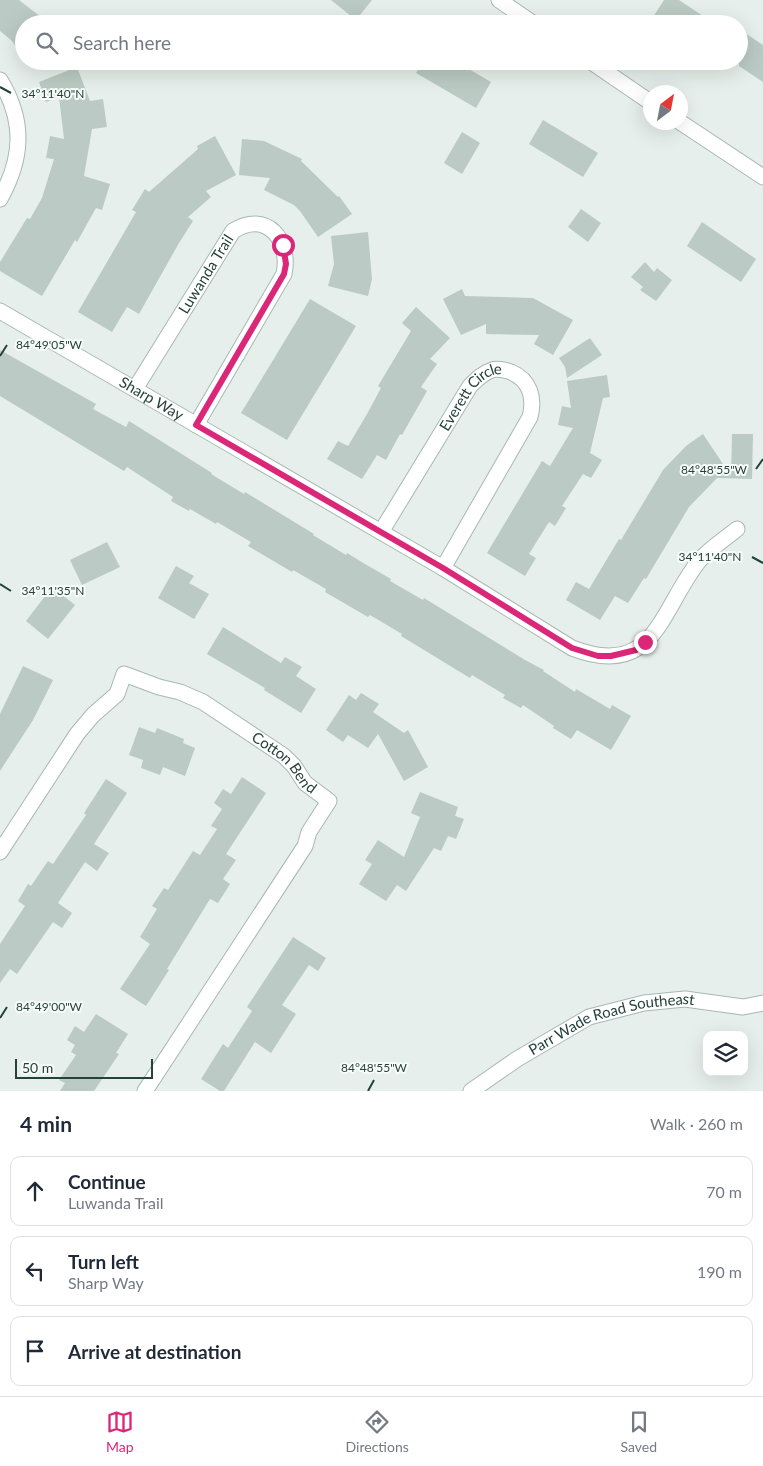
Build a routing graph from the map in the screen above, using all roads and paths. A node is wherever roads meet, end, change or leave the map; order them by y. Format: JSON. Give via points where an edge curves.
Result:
{"nodes":[{"id":1,"x":499,"y":0,"type":"edge"},
{"id":2,"x":521,"y":15,"type":"edge"},
{"id":3,"x":603,"y":70,"type":"edge"},
{"id":4,"x":0,"y":80,"type":"edge"},
{"id":5,"x":643,"y":97,"type":"edge"},
{"id":6,"x":688,"y":127,"type":"edge"},
{"id":7,"x":763,"y":177,"type":"edge"},
{"id":8,"x":0,"y":198,"type":"edge"},
{"id":9,"x":0,"y":311,"type":"edge"},
{"id":10,"x":135,"y":389,"type":"junction"},
{"id":11,"x":196,"y":425,"type":"junction"},
{"id":12,"x":737,"y":529,"type":"dead end"},
{"id":13,"x":381,"y":532,"type":"junction"},
{"id":14,"x":443,"y":568,"type":"junction"},
{"id":15,"x":0,"y":852,"type":"edge"},
{"id":16,"x":763,"y":1003,"type":"edge"},
{"id":17,"x":145,"y":1091,"type":"edge"},
{"id":18,"x":471,"y":1091,"type":"edge"}],
"edges":[{"from":1,"to":2,"type":"street"},
{"from":3,"to":5,"type":"street"},
{"from":4,"to":8,"type":"street","via":[[13,107],[18,141],[14,167]]},
{"from":6,"to":7,"type":"street"},
{"from":9,"to":10,"type":"street","name":"Sharp Way"},
{"from":10,"to":11,"type":"street","name":"Sharp Way"},
{"from":10,"to":11,"type":"street","name":"Luwanda Trail","via":[[233,231],[245,224],[268,228],[283,245],[284,274]]},
{"from":11,"to":13,"type":"street","name":"Sharp Way"},
{"from":12,"to":14,"type":"street","name":"Sharp Way","via":[[700,560],[645,642],[636,650],[611,656],[598,656],[572,648]]},
{"from":13,"to":14,"type":"street","name":"Sharp Way"},
{"from":13,"to":14,"type":"street","name":"Everett Circle","via":[[470,386],[494,369],[514,373],[530,388],[533,408],[530,417]]},
{"from":15,"to":17,"type":"street","name":"Cotton Bend","via":[[76,734],[117,694],[124,674],[203,702],[284,756],[306,783],[329,801],[309,832],[305,846]]},
{"from":16,"to":18,"type":"street","name":"Parr Wade Road Southeast","via":[[743,1007],[685,1000],[652,1002],[590,1017],[517,1059]]}]}
